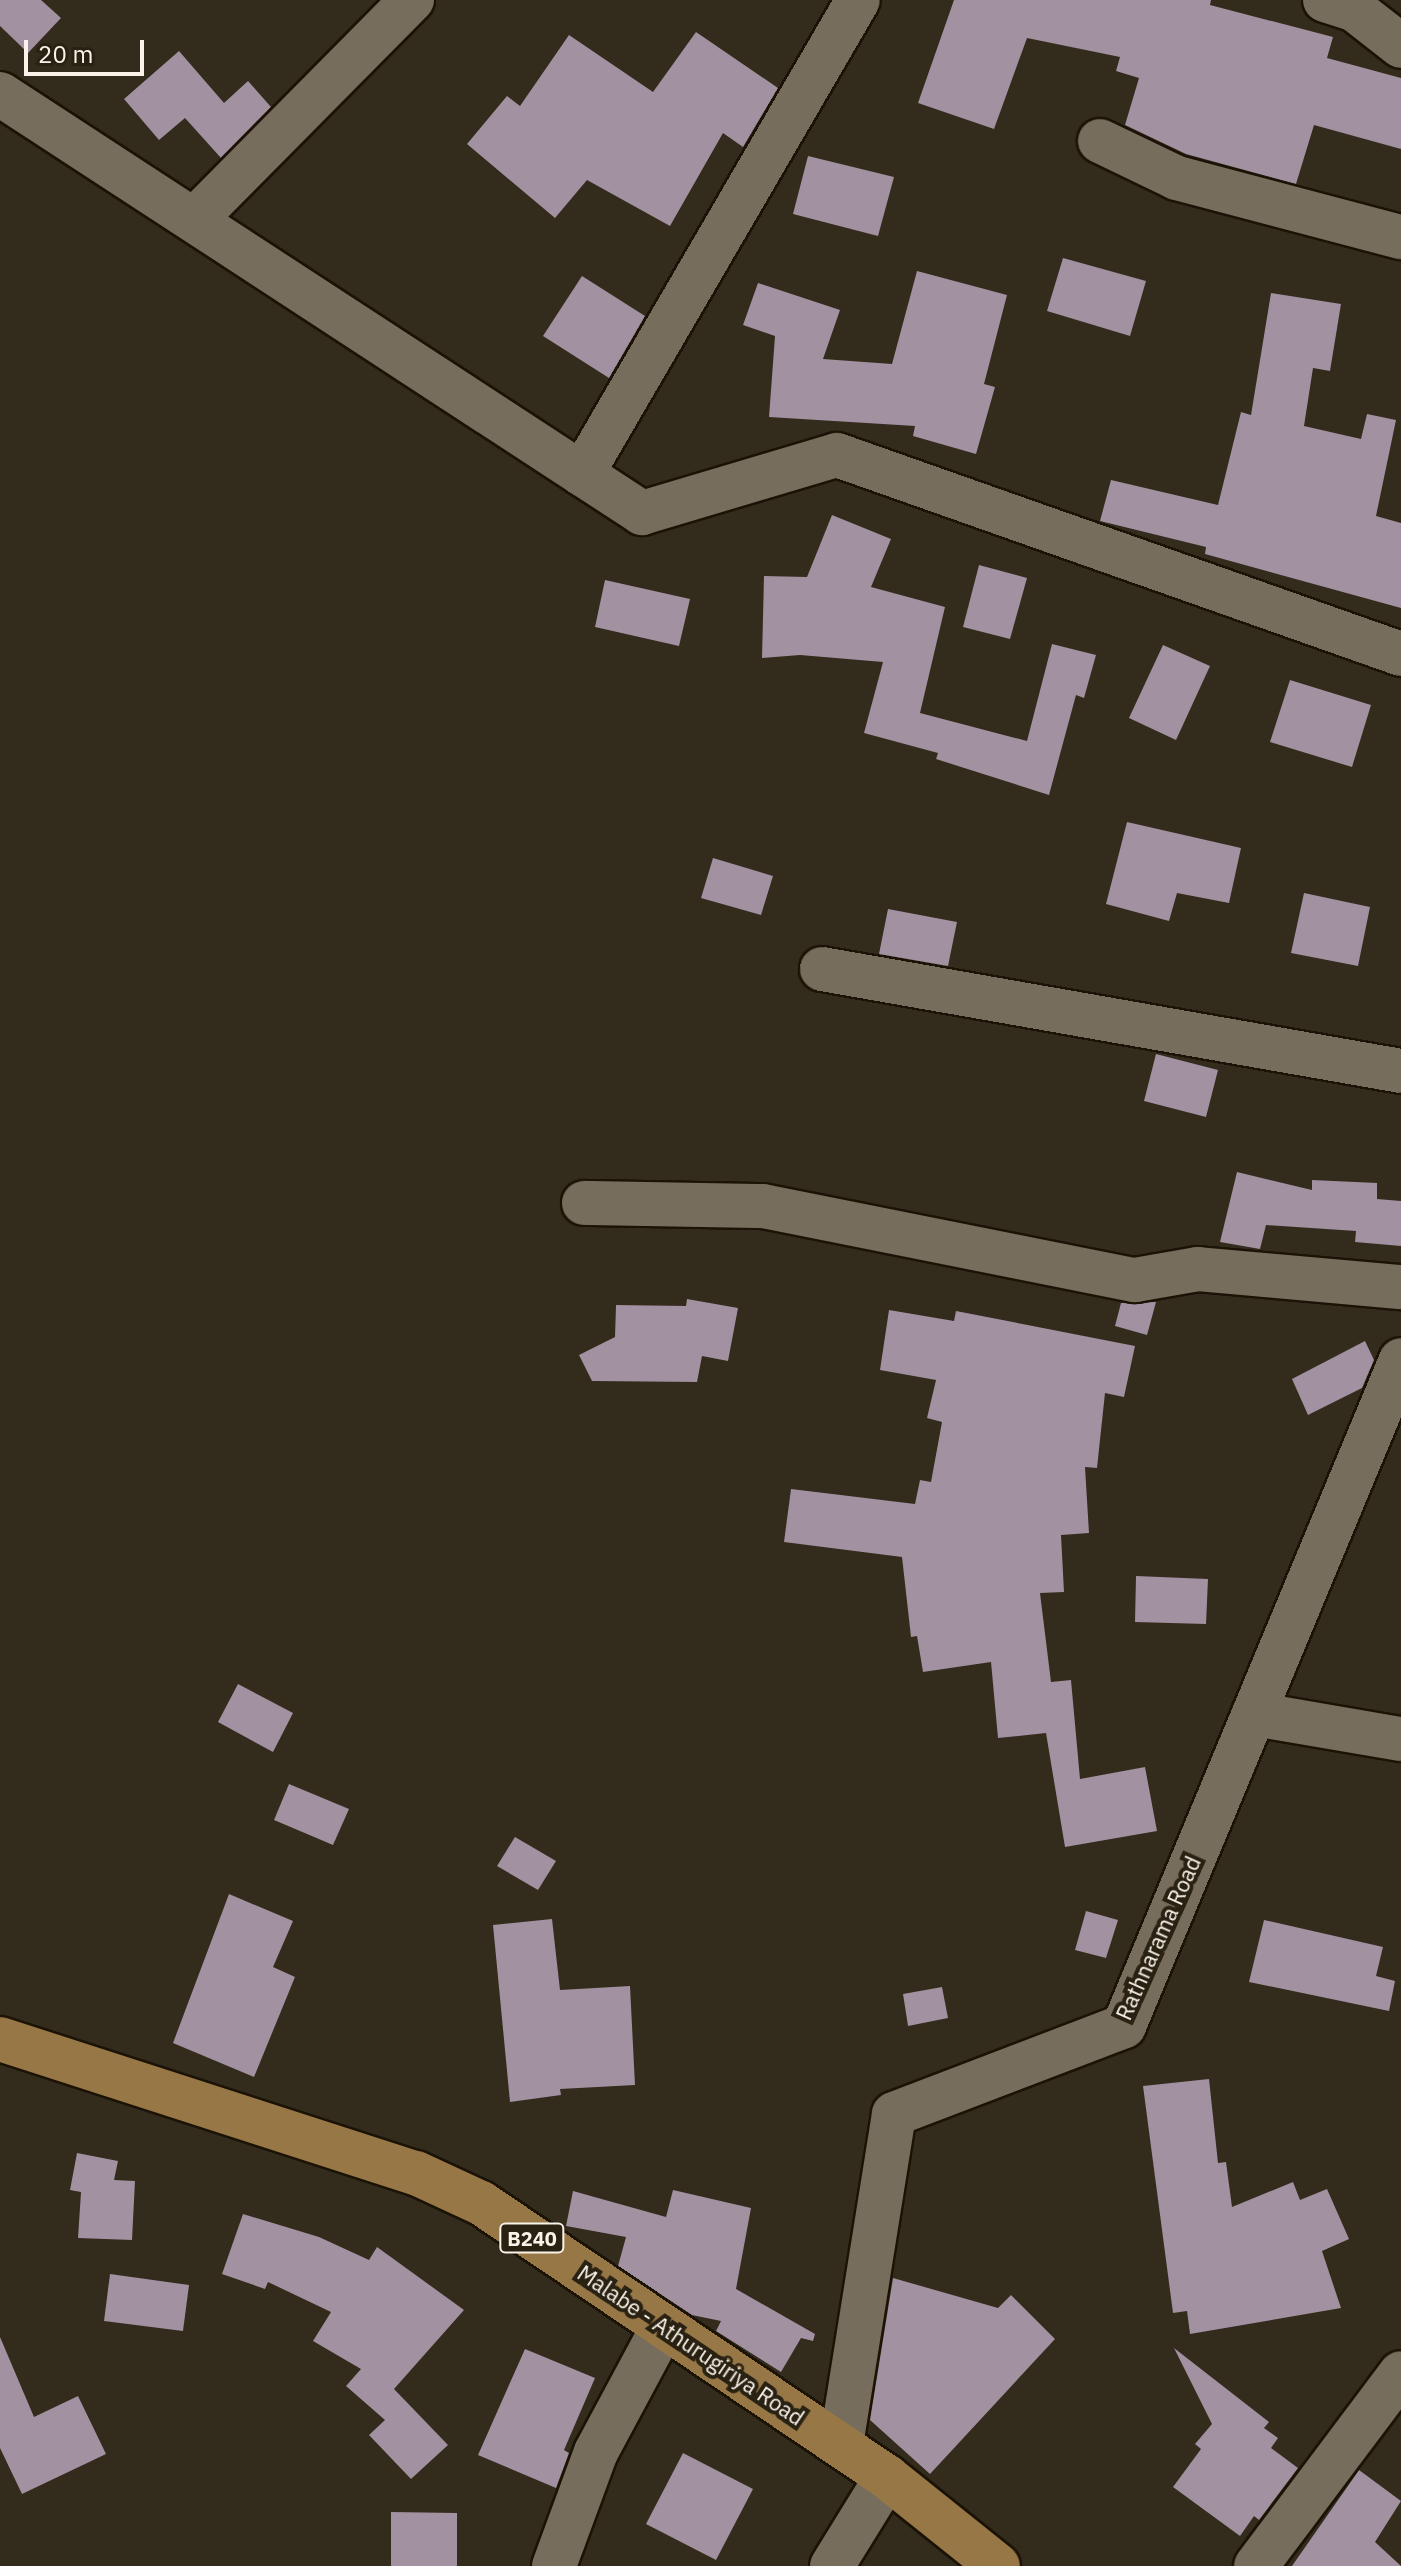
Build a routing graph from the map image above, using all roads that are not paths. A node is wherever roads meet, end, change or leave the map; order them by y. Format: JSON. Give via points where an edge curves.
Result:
{"nodes":[{"id":1,"x":412,"y":0,"type":"edge"},
{"id":2,"x":858,"y":0,"type":"edge"},
{"id":3,"x":1325,"y":0,"type":"edge"},
{"id":4,"x":1401,"y":46,"type":"edge"},
{"id":5,"x":0,"y":94,"type":"edge"},
{"id":6,"x":1100,"y":141,"type":"dead end"},
{"id":7,"x":194,"y":220,"type":"junction"},
{"id":8,"x":1401,"y":237,"type":"edge"},
{"id":9,"x":582,"y":474,"type":"junction"},
{"id":10,"x":1401,"y":654,"type":"edge"},
{"id":11,"x":822,"y":969,"type":"dead end"},
{"id":12,"x":1401,"y":1071,"type":"edge"},
{"id":13,"x":584,"y":1203,"type":"dead end"},
{"id":14,"x":1401,"y":1287,"type":"edge"},
{"id":15,"x":1401,"y":1360,"type":"edge"},
{"id":16,"x":1254,"y":1714,"type":"junction"},
{"id":17,"x":1401,"y":1739,"type":"edge"},
{"id":18,"x":0,"y":2039,"type":"edge"},
{"id":19,"x":663,"y":2327,"type":"junction"},
{"id":20,"x":1401,"y":2373,"type":"edge"},
{"id":21,"x":841,"y":2445,"type":"junction"},
{"id":22,"x":887,"y":2477,"type":"junction"},
{"id":23,"x":554,"y":2566,"type":"edge"},
{"id":24,"x":832,"y":2566,"type":"edge"},
{"id":25,"x":998,"y":2566,"type":"edge"},
{"id":26,"x":1256,"y":2566,"type":"edge"}],
"edges":[{"from":1,"to":7,"type":"street"},
{"from":2,"to":9,"type":"street"},
{"from":3,"to":4,"type":"street","via":[[1355,10]]},
{"from":5,"to":7,"type":"street"},
{"from":6,"to":8,"type":"street","via":[[1177,178]]},
{"from":7,"to":9,"type":"street"},
{"from":9,"to":10,"type":"street","via":[[642,513],[837,455]]},
{"from":11,"to":12,"type":"street"},
{"from":13,"to":14,"type":"street","via":[[763,1206],[1135,1280],[1198,1269]]},
{"from":15,"to":16,"type":"street","name":"Rathnarama Road"},
{"from":16,"to":17,"type":"street"},
{"from":16,"to":21,"type":"street","name":"Rathnarama Road","via":[[1124,2026],[894,2114]]},
{"from":18,"to":19,"type":"main road","name":"Malabe - Athurugiriya Road","number":"B240","via":[[416,2173],[481,2203]]},
{"from":19,"to":21,"type":"main road","name":"Malabe - Athurugiriya Road","number":"B240"},
{"from":19,"to":23,"type":"street","via":[[596,2452]]},
{"from":20,"to":26,"type":"street"},
{"from":21,"to":22,"type":"main road","name":"Malabe - Athurugiriya Road","number":"B240"},
{"from":22,"to":24,"type":"street"},
{"from":22,"to":25,"type":"main road","name":"Malabe - Athurugiriya Road","number":"B240"}]}
